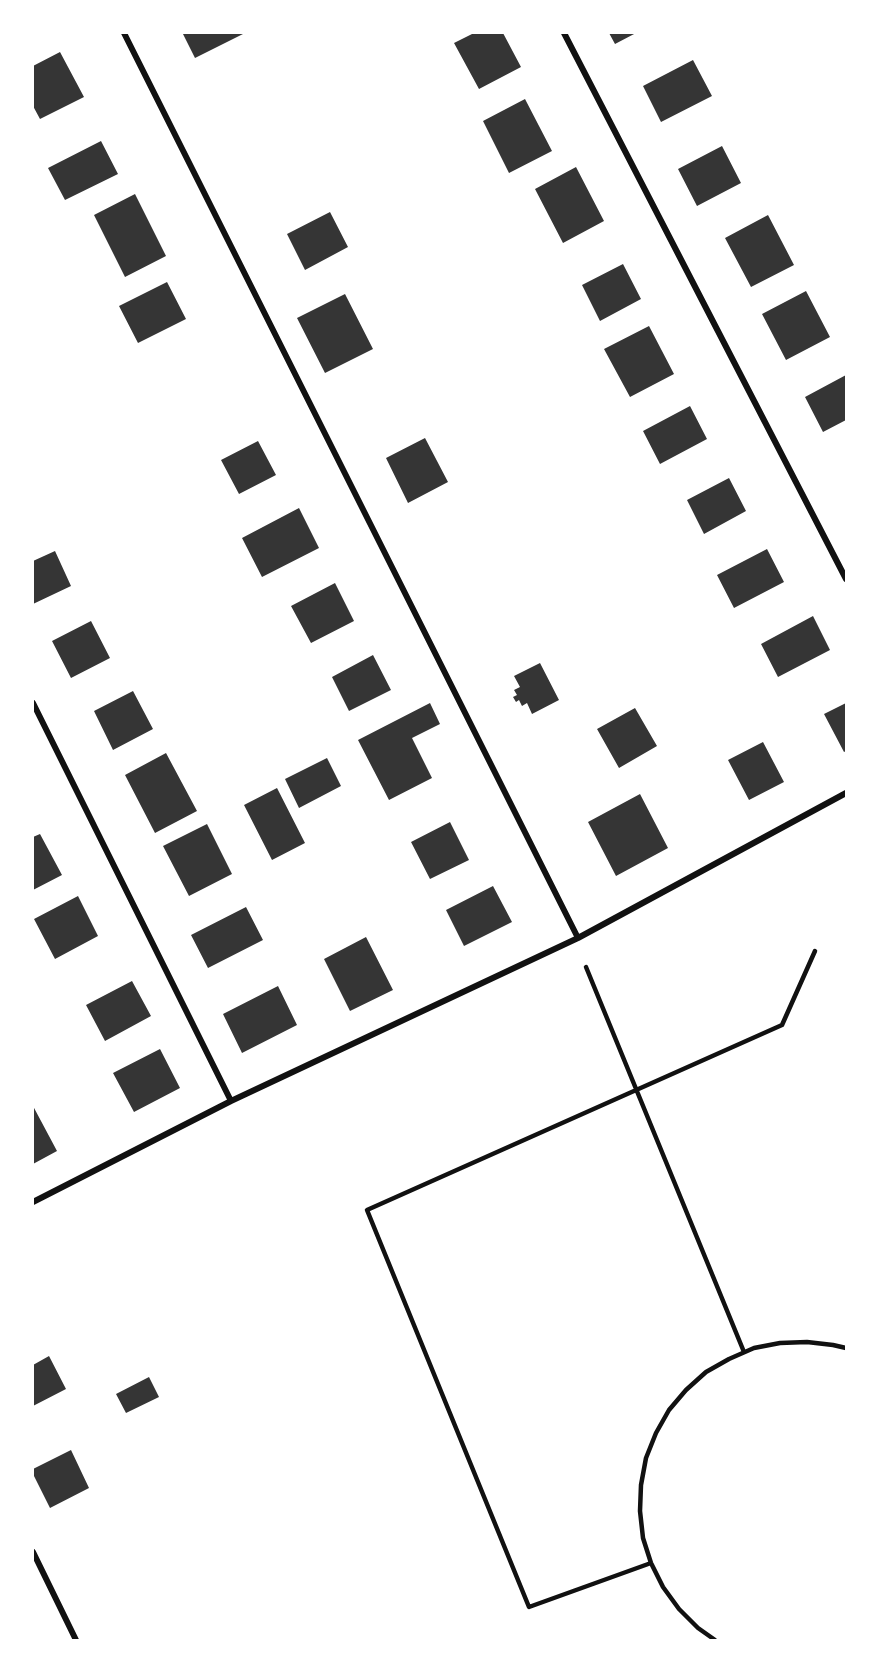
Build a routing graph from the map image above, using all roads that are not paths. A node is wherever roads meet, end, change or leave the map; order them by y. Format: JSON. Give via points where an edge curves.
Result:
{"nodes":[{"id":1,"x":124,"y":33,"type":"edge"},
{"id":2,"x":564,"y":33,"type":"edge"},
{"id":3,"x":846,"y":579,"type":"edge"},
{"id":4,"x":33,"y":703,"type":"edge"},
{"id":5,"x":846,"y":793,"type":"edge"},
{"id":6,"x":578,"y":938,"type":"junction"},
{"id":7,"x":815,"y":951,"type":"dead end"},
{"id":8,"x":586,"y":967,"type":"dead end"},
{"id":9,"x":636,"y":1089,"type":"junction"},
{"id":10,"x":231,"y":1101,"type":"junction"},
{"id":11,"x":33,"y":1202,"type":"edge"},
{"id":12,"x":846,"y":1348,"type":"edge"},
{"id":13,"x":744,"y":1353,"type":"junction"},
{"id":14,"x":33,"y":1552,"type":"edge"},
{"id":15,"x":651,"y":1563,"type":"junction"},
{"id":16,"x":76,"y":1640,"type":"edge"},
{"id":17,"x":715,"y":1640,"type":"edge"}],
"edges":[{"from":1,"to":6,"type":"street"},
{"from":2,"to":3,"type":"street"},
{"from":4,"to":10,"type":"street"},
{"from":5,"to":6,"type":"street"},
{"from":6,"to":10,"type":"street"},
{"from":7,"to":9,"type":"lane","via":[[782,1025]]},
{"from":8,"to":9,"type":"lane"},
{"from":9,"to":13,"type":"lane"},
{"from":9,"to":15,"type":"lane","via":[[367,1210],[529,1607]]},
{"from":10,"to":11,"type":"street"},
{"from":12,"to":13,"type":"lane","via":[[807,1341],[780,1343]]},
{"from":13,"to":15,"type":"lane","via":[[706,1372],[686,1390],[656,1433],[641,1485],[643,1538]]},
{"from":14,"to":16,"type":"street"},
{"from":15,"to":17,"type":"lane","via":[[679,1609]]}]}
